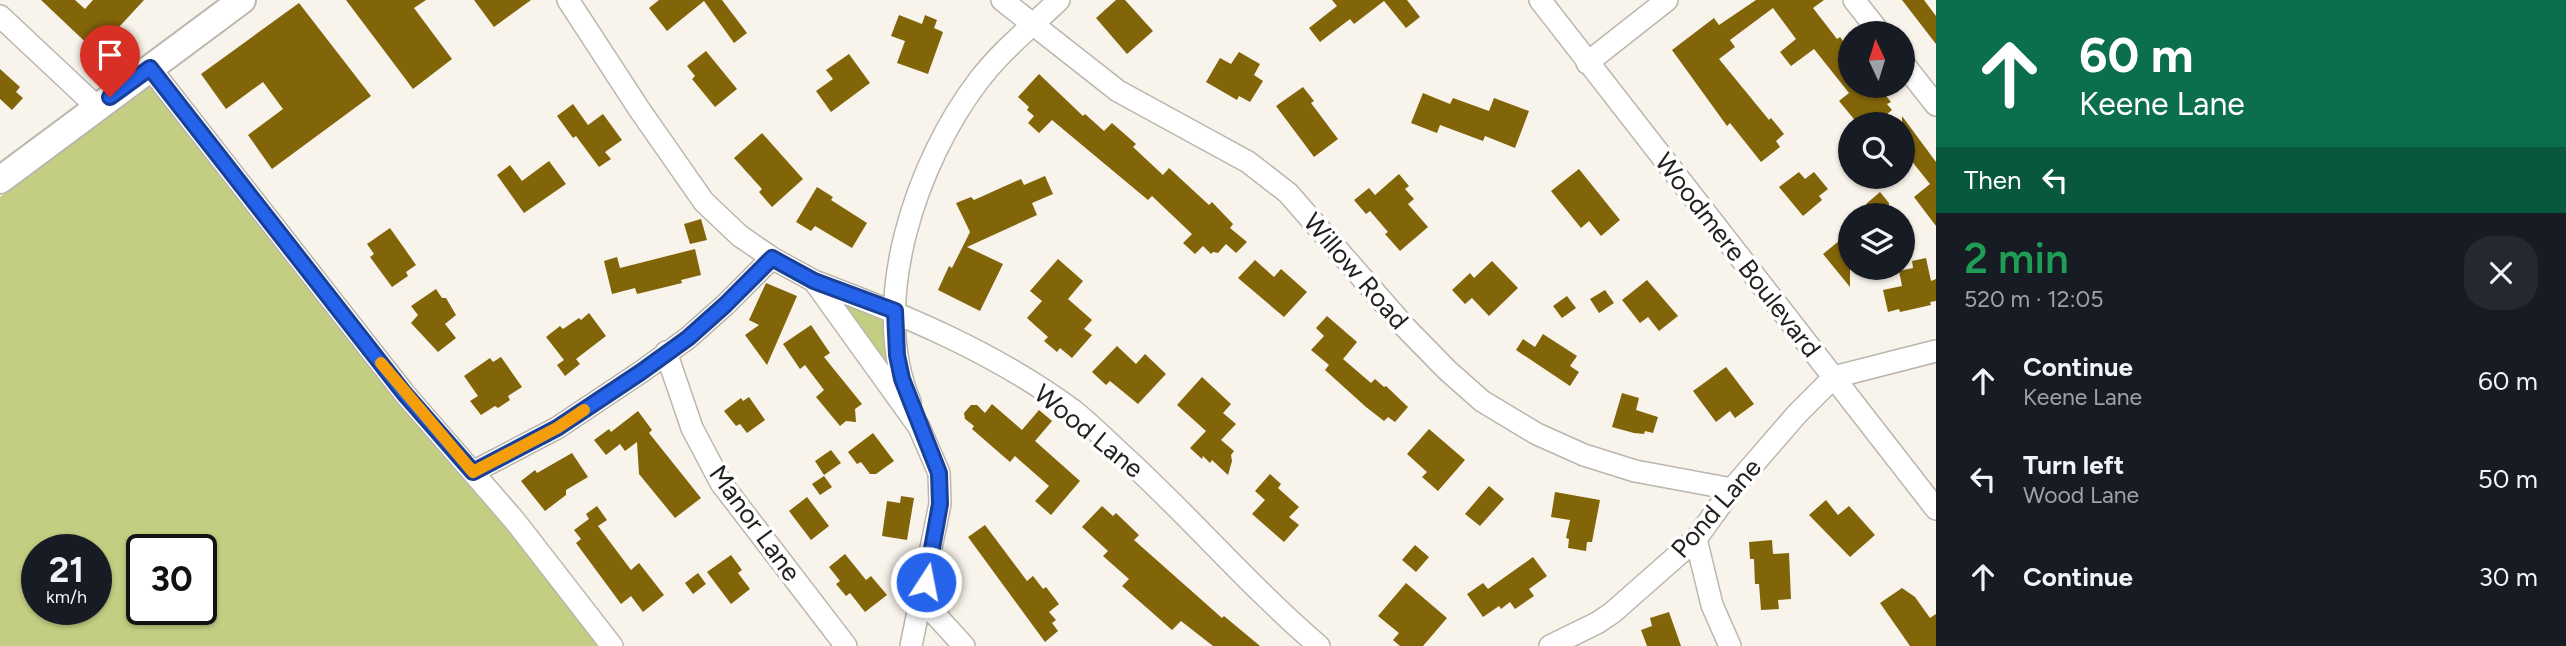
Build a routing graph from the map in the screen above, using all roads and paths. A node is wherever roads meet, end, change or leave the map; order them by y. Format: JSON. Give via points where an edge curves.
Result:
{"nodes":[{"id":1,"x":242,"y":0,"type":"edge"},
{"id":2,"x":568,"y":0,"type":"edge"},
{"id":3,"x":1002,"y":0,"type":"edge"},
{"id":4,"x":1059,"y":0,"type":"edge"},
{"id":5,"x":1540,"y":0,"type":"edge"},
{"id":6,"x":1667,"y":0,"type":"edge"},
{"id":7,"x":1854,"y":0,"type":"edge"},
{"id":8,"x":0,"y":16,"type":"edge"},
{"id":9,"x":1871,"y":21,"type":"edge"},
{"id":10,"x":1033,"y":25,"type":"junction"},
{"id":11,"x":1587,"y":62,"type":"junction"},
{"id":12,"x":150,"y":68,"type":"junction"},
{"id":13,"x":1915,"y":78,"type":"edge"},
{"id":14,"x":1936,"y":105,"type":"edge"},
{"id":15,"x":97,"y":107,"type":"junction"},
{"id":16,"x":0,"y":180,"type":"edge"},
{"id":17,"x":772,"y":258,"type":"junction"},
{"id":18,"x":814,"y":281,"type":"junction"},
{"id":19,"x":895,"y":311,"type":"junction"},
{"id":20,"x":1936,"y":351,"type":"edge"},
{"id":21,"x":666,"y":352,"type":"junction"},
{"id":22,"x":1833,"y":377,"type":"junction"},
{"id":23,"x":919,"y":426,"type":"junction"},
{"id":24,"x":473,"y":472,"type":"junction"},
{"id":25,"x":1732,"y":489,"type":"junction"},
{"id":26,"x":1936,"y":509,"type":"edge"},
{"id":27,"x":1696,"y":539,"type":"junction"},
{"id":28,"x":922,"y":600,"type":"junction"},
{"id":29,"x":611,"y":646,"type":"edge"},
{"id":30,"x":846,"y":646,"type":"edge"},
{"id":31,"x":911,"y":646,"type":"edge"},
{"id":32,"x":964,"y":646,"type":"edge"},
{"id":33,"x":1319,"y":646,"type":"edge"},
{"id":34,"x":1549,"y":646,"type":"edge"},
{"id":35,"x":1730,"y":646,"type":"edge"}],
"edges":[{"from":1,"to":12,"type":"main road"},
{"from":2,"to":17,"type":"street","name":"Wood Lane","via":[[704,202]]},
{"from":3,"to":10,"type":"street","name":"Willow Road"},
{"from":4,"to":10,"type":"street"},
{"from":5,"to":11,"type":"street","name":"Woodmere Boulevard"},
{"from":6,"to":11,"type":"street"},
{"from":7,"to":9,"type":"street"},
{"from":8,"to":15,"type":"street"},
{"from":10,"to":19,"type":"street","via":[[980,78],[930,163],[903,239]]},
{"from":10,"to":25,"type":"street","name":"Willow Road","via":[[1118,91],[1272,179],[1405,327],[1482,401],[1584,455],[1635,471]]},
{"from":11,"to":22,"type":"street","name":"Woodmere Boulevard"},
{"from":12,"to":15,"type":"main road"},
{"from":12,"to":24,"type":"street","via":[[404,393]]},
{"from":13,"to":14,"type":"street"},
{"from":15,"to":16,"type":"main road"},
{"from":17,"to":18,"type":"street","name":"Wood Lane"},
{"from":17,"to":21,"type":"street","via":[[688,338]]},
{"from":18,"to":19,"type":"street","name":"Wood Lane"},
{"from":18,"to":23,"type":"street"},
{"from":19,"to":23,"type":"street","via":[[902,379]]},
{"from":19,"to":33,"type":"street","name":"Wood Lane","via":[[1002,365],[1074,412],[1166,494],[1277,610]]},
{"from":20,"to":22,"type":"street"},
{"from":21,"to":24,"type":"street","via":[[557,428]]},
{"from":21,"to":30,"type":"street","name":"Manor Lane","via":[[692,428],[721,483]]},
{"from":22,"to":25,"type":"street","name":"Pond Lane"},
{"from":22,"to":26,"type":"street","name":"Woodmere Boulevard"},
{"from":23,"to":28,"type":"street","via":[[939,473],[940,504]]},
{"from":24,"to":29,"type":"street"},
{"from":25,"to":27,"type":"street","name":"Pond Lane"},
{"from":27,"to":34,"type":"street","name":"Pond Lane","via":[[1612,613]]},
{"from":27,"to":35,"type":"street","via":[[1712,605]]},
{"from":28,"to":31,"type":"street"},
{"from":28,"to":32,"type":"street"}]}
